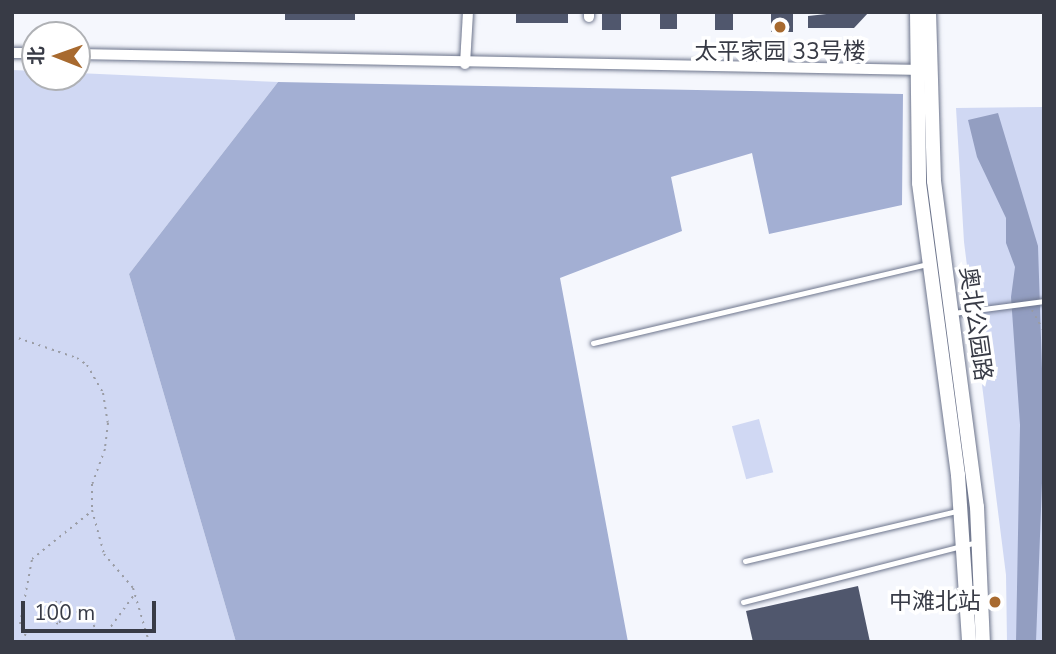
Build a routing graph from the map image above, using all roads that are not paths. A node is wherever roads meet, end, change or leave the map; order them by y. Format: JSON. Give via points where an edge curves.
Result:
{"nodes":[{"id":1,"x":468,"y":12,"type":"edge"},
{"id":2,"x":917,"y":12,"type":"edge"},
{"id":3,"x":929,"y":12,"type":"edge"},
{"id":4,"x":91,"y":54,"type":"edge"},
{"id":5,"x":465,"y":64,"type":"junction"},
{"id":6,"x":922,"y":70,"type":"junction"},
{"id":7,"x":943,"y":260,"type":"junction"},
{"id":8,"x":928,"y":264,"type":"junction"},
{"id":9,"x":1044,"y":300,"type":"edge"},
{"id":10,"x":951,"y":313,"type":"junction"},
{"id":11,"x":936,"y":315,"type":"junction"},
{"id":12,"x":593,"y":344,"type":"dead end"},
{"id":13,"x":977,"y":506,"type":"junction"},
{"id":14,"x":961,"y":510,"type":"junction"},
{"id":15,"x":980,"y":542,"type":"junction"},
{"id":16,"x":965,"y":545,"type":"junction"},
{"id":17,"x":745,"y":561,"type":"dead end"},
{"id":18,"x":743,"y":602,"type":"dead end"},
{"id":19,"x":969,"y":642,"type":"edge"},
{"id":20,"x":983,"y":642,"type":"edge"}],
"edges":[{"from":1,"to":5,"type":"street"},
{"from":2,"to":6,"type":"main road","name":"奥北公园路"},
{"from":3,"to":6,"type":"main road","name":"奥北公园路"},
{"from":4,"to":5,"type":"street"},
{"from":5,"to":6,"type":"street"},
{"from":6,"to":7,"type":"main road","name":"奥北公园路"},
{"from":6,"to":8,"type":"main road","name":"奥北公园路"},
{"from":7,"to":8,"type":"lane"},
{"from":7,"to":10,"type":"main road","name":"奥北公园路"},
{"from":8,"to":11,"type":"main road","name":"奥北公园路"},
{"from":8,"to":12,"type":"lane","via":[[786,301],[635,330]]},
{"from":9,"to":10,"type":"lane"},
{"from":10,"to":11,"type":"lane"},
{"from":10,"to":13,"type":"main road","name":"奥北公园路"},
{"from":11,"to":14,"type":"main road","name":"奥北公园路"},
{"from":13,"to":14,"type":"lane"},
{"from":13,"to":15,"type":"main road","name":"奥北公园路"},
{"from":14,"to":16,"type":"main road","name":"奥北公园路"},
{"from":14,"to":17,"type":"lane"},
{"from":15,"to":16,"type":"lane"},
{"from":15,"to":20,"type":"main road","name":"奥北公园路"},
{"from":16,"to":18,"type":"lane"},
{"from":16,"to":19,"type":"main road","name":"奥北公园路"}]}
